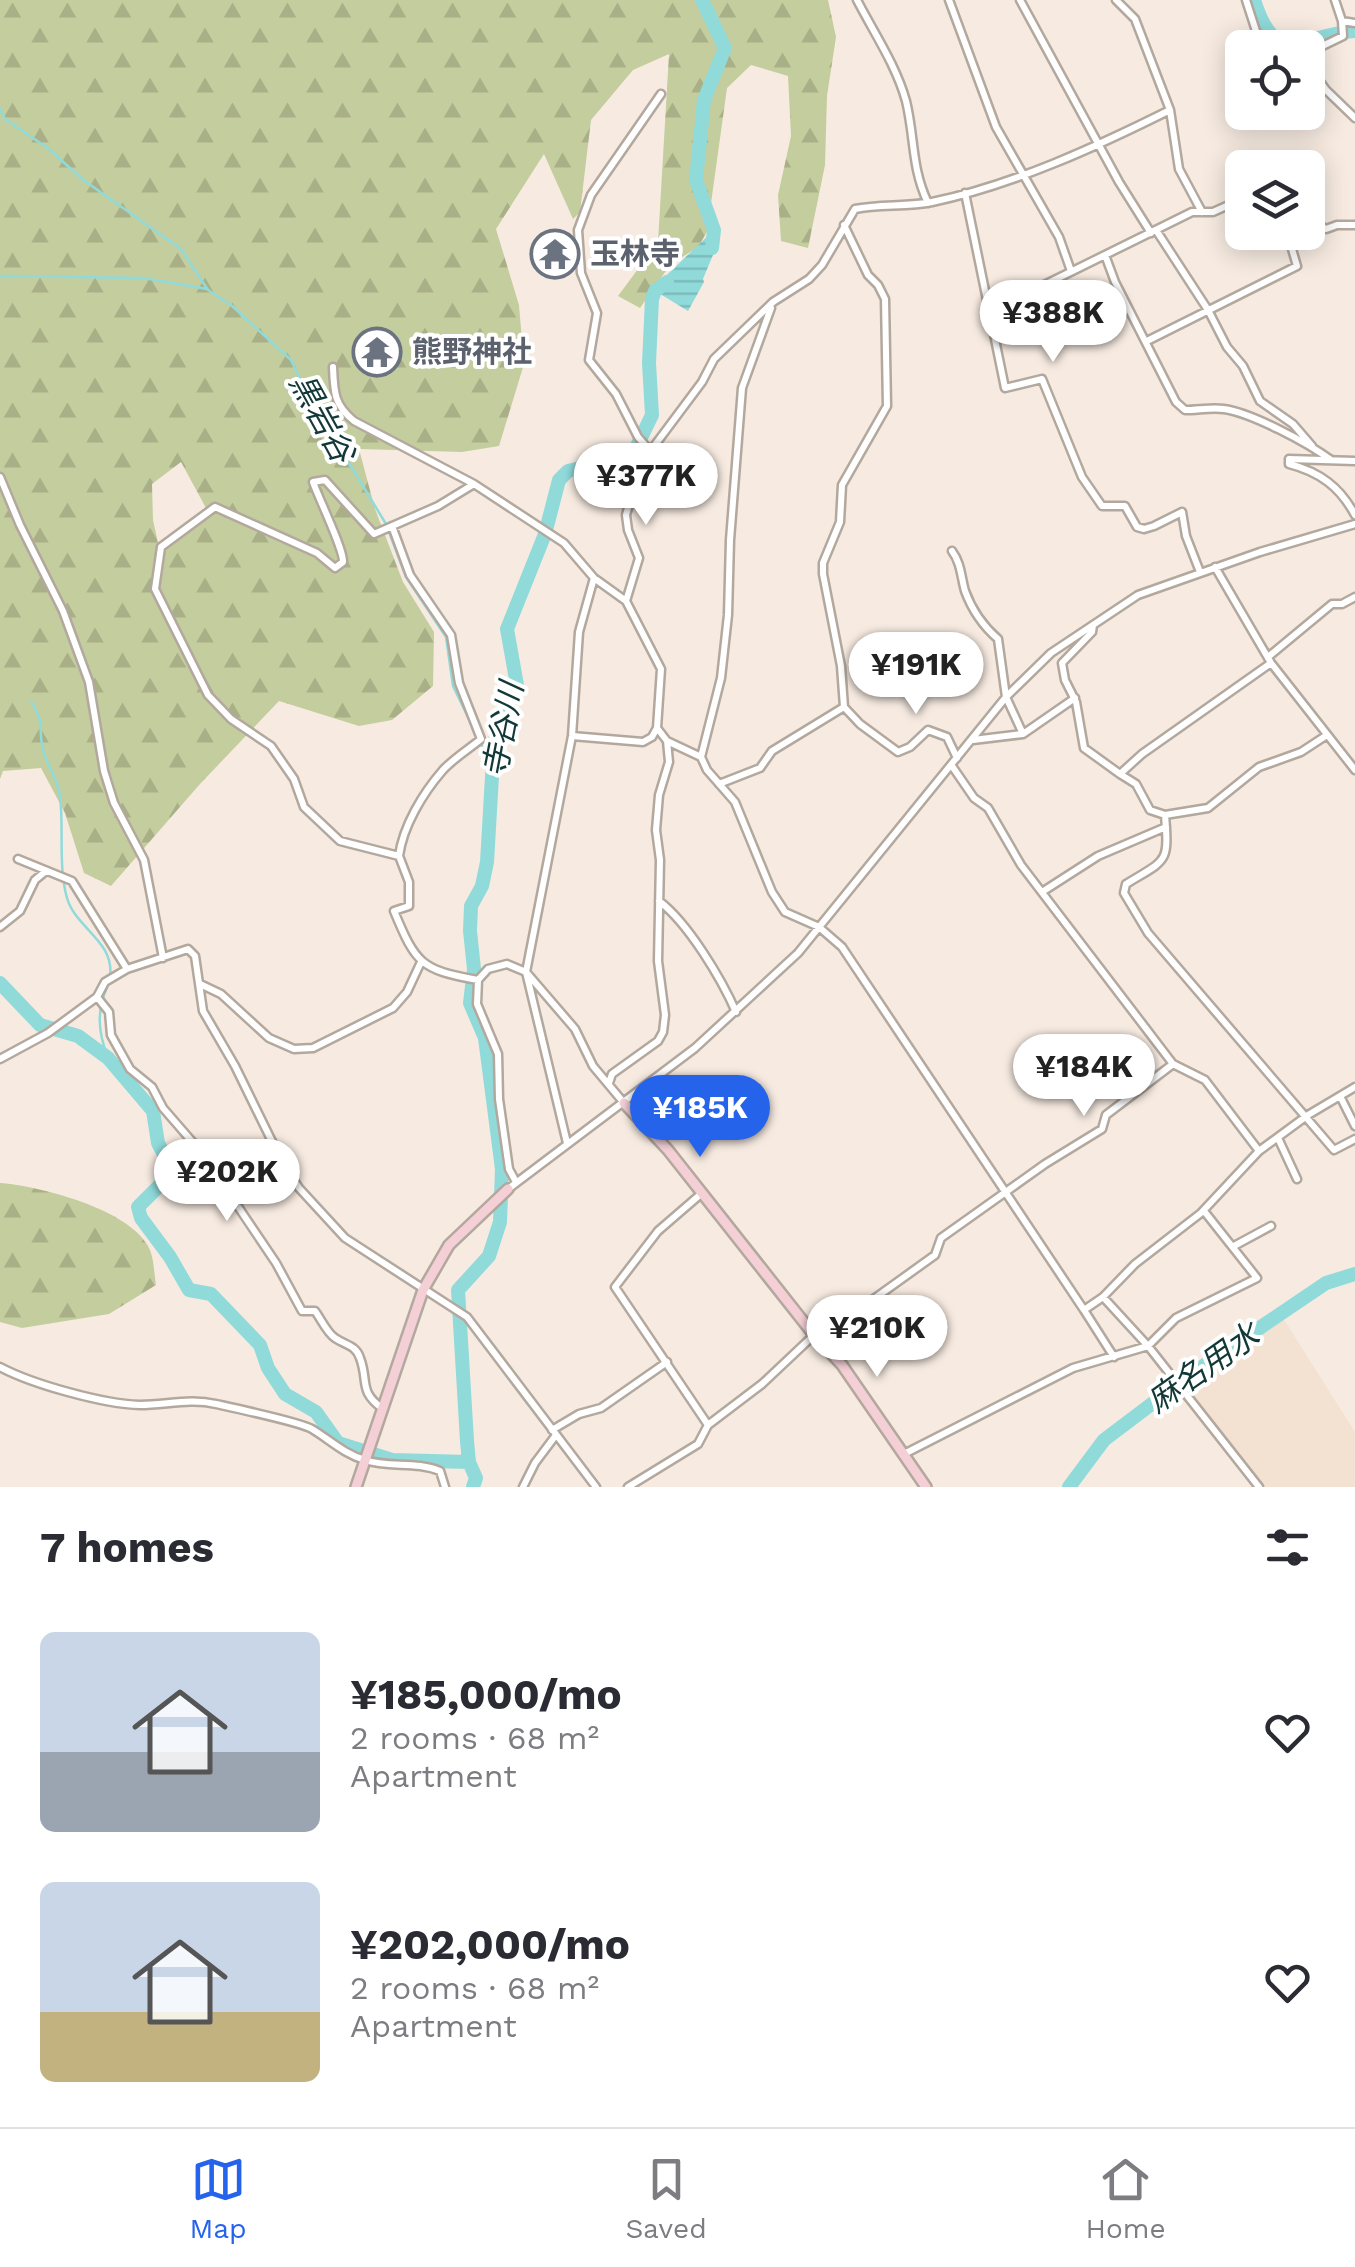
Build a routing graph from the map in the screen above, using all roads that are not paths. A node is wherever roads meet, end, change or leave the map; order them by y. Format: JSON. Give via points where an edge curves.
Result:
{"nodes":[{"id":1,"x":857,"y":0,"type":"edge"},
{"id":2,"x":949,"y":0,"type":"edge"},
{"id":3,"x":1020,"y":0,"type":"edge"},
{"id":4,"x":1116,"y":0,"type":"edge"},
{"id":5,"x":1246,"y":0,"type":"edge"},
{"id":6,"x":1335,"y":0,"type":"edge"},
{"id":7,"x":1355,"y":23,"type":"edge"},
{"id":8,"x":1342,"y":24,"type":"junction"},
{"id":9,"x":1256,"y":30,"type":"edge"},
{"id":10,"x":1325,"y":45,"type":"edge"},
{"id":11,"x":1325,"y":89,"type":"edge"},
{"id":12,"x":661,"y":94,"type":"dead end"},
{"id":13,"x":1170,"y":110,"type":"junction"},
{"id":14,"x":1355,"y":118,"type":"edge"},
{"id":15,"x":1099,"y":146,"type":"junction"},
{"id":16,"x":1022,"y":173,"type":"junction"},
{"id":17,"x":965,"y":193,"type":"junction"},
{"id":18,"x":928,"y":203,"type":"junction"},
{"id":19,"x":1225,"y":206,"type":"edge"},
{"id":20,"x":1202,"y":212,"type":"junction"},
{"id":21,"x":844,"y":224,"type":"junction"},
{"id":22,"x":1355,"y":225,"type":"edge"},
{"id":23,"x":1325,"y":228,"type":"edge"},
{"id":24,"x":1154,"y":232,"type":"junction"},
{"id":25,"x":1292,"y":250,"type":"edge"},
{"id":26,"x":1105,"y":255,"type":"junction"},
{"id":27,"x":1071,"y":271,"type":"junction"},
{"id":28,"x":1032,"y":291,"type":"dead end"},
{"id":29,"x":774,"y":302,"type":"junction"},
{"id":30,"x":1208,"y":310,"type":"junction"},
{"id":31,"x":1147,"y":341,"type":"junction"},
{"id":32,"x":333,"y":367,"type":"dead end"},
{"id":33,"x":1313,"y":447,"type":"junction"},
{"id":34,"x":652,"y":453,"type":"junction"},
{"id":35,"x":1331,"y":460,"type":"junction"},
{"id":36,"x":1355,"y":460,"type":"edge"},
{"id":37,"x":0,"y":477,"type":"edge"},
{"id":38,"x":474,"y":484,"type":"junction"},
{"id":39,"x":1355,"y":494,"type":"edge"},
{"id":40,"x":1346,"y":499,"type":"junction"},
{"id":41,"x":1355,"y":515,"type":"edge"},
{"id":42,"x":1355,"y":524,"type":"edge"},
{"id":43,"x":389,"y":526,"type":"junction"},
{"id":44,"x":952,"y":551,"type":"dead end"},
{"id":45,"x":1215,"y":567,"type":"junction"},
{"id":46,"x":1200,"y":572,"type":"junction"},
{"id":47,"x":594,"y":578,"type":"junction"},
{"id":48,"x":1355,"y":597,"type":"edge"},
{"id":49,"x":626,"y":601,"type":"junction"},
{"id":50,"x":1093,"y":624,"type":"junction"},
{"id":51,"x":1270,"y":660,"type":"junction"},
{"id":52,"x":1006,"y":697,"type":"junction"},
{"id":53,"x":1075,"y":698,"type":"junction"},
{"id":54,"x":844,"y":707,"type":"junction"},
{"id":55,"x":658,"y":728,"type":"junction"},
{"id":56,"x":1023,"y":734,"type":"junction"},
{"id":57,"x":1327,"y":735,"type":"junction"},
{"id":58,"x":572,"y":736,"type":"junction"},
{"id":59,"x":972,"y":740,"type":"junction"},
{"id":60,"x":667,"y":741,"type":"junction"},
{"id":61,"x":701,"y":757,"type":"junction"},
{"id":62,"x":957,"y":758,"type":"junction"},
{"id":63,"x":952,"y":766,"type":"junction"},
{"id":64,"x":1355,"y":770,"type":"edge"},
{"id":65,"x":1120,"y":774,"type":"junction"},
{"id":66,"x":719,"y":784,"type":"junction"},
{"id":67,"x":1164,"y":815,"type":"junction"},
{"id":68,"x":1166,"y":827,"type":"junction"},
{"id":69,"x":399,"y":856,"type":"junction"},
{"id":70,"x":18,"y":858,"type":"dead end"},
{"id":71,"x":46,"y":871,"type":"junction"},
{"id":72,"x":1042,"y":892,"type":"junction"},
{"id":73,"x":658,"y":900,"type":"junction"},
{"id":74,"x":0,"y":927,"type":"edge"},
{"id":75,"x":819,"y":927,"type":"junction"},
{"id":76,"x":163,"y":958,"type":"junction"},
{"id":77,"x":421,"y":962,"type":"junction"},
{"id":78,"x":127,"y":969,"type":"junction"},
{"id":79,"x":526,"y":972,"type":"junction"},
{"id":80,"x":478,"y":980,"type":"junction"},
{"id":81,"x":199,"y":983,"type":"junction"},
{"id":82,"x":97,"y":997,"type":"junction"},
{"id":83,"x":736,"y":1012,"type":"junction"},
{"id":84,"x":0,"y":1059,"type":"edge"},
{"id":85,"x":1173,"y":1064,"type":"junction"},
{"id":86,"x":609,"y":1083,"type":"junction"},
{"id":87,"x":1355,"y":1087,"type":"edge"},
{"id":88,"x":1340,"y":1096,"type":"junction"},
{"id":89,"x":624,"y":1102,"type":"junction"},
{"id":90,"x":1308,"y":1115,"type":"junction"},
{"id":91,"x":1355,"y":1126,"type":"edge"},
{"id":92,"x":1278,"y":1138,"type":"junction"},
{"id":93,"x":1355,"y":1138,"type":"edge"},
{"id":94,"x":567,"y":1143,"type":"junction"},
{"id":95,"x":1259,"y":1151,"type":"junction"},
{"id":96,"x":1297,"y":1178,"type":"dead end"},
{"id":97,"x":512,"y":1186,"type":"junction"},
{"id":98,"x":702,"y":1193,"type":"junction"},
{"id":99,"x":1006,"y":1194,"type":"junction"},
{"id":100,"x":1203,"y":1210,"type":"junction"},
{"id":101,"x":1271,"y":1226,"type":"dead end"},
{"id":102,"x":1234,"y":1246,"type":"junction"},
{"id":103,"x":422,"y":1290,"type":"junction"},
{"id":104,"x":1102,"y":1297,"type":"junction"},
{"id":105,"x":1084,"y":1310,"type":"junction"},
{"id":106,"x":816,"y":1337,"type":"junction"},
{"id":107,"x":1148,"y":1346,"type":"junction"},
{"id":108,"x":1114,"y":1357,"type":"junction"},
{"id":109,"x":666,"y":1362,"type":"junction"},
{"id":110,"x":0,"y":1367,"type":"edge"},
{"id":111,"x":382,"y":1410,"type":"junction"},
{"id":112,"x":708,"y":1426,"type":"junction"},
{"id":113,"x":554,"y":1433,"type":"junction"},
{"id":114,"x":904,"y":1454,"type":"junction"},
{"id":115,"x":366,"y":1455,"type":"junction"},
{"id":116,"x":356,"y":1487,"type":"edge"},
{"id":117,"x":445,"y":1487,"type":"edge"},
{"id":118,"x":522,"y":1487,"type":"edge"},
{"id":119,"x":596,"y":1487,"type":"edge"},
{"id":120,"x":628,"y":1487,"type":"edge"},
{"id":121,"x":926,"y":1487,"type":"edge"},
{"id":122,"x":1258,"y":1487,"type":"edge"}],
"edges":[{"from":1,"to":18,"type":"street","via":[[904,96],[917,180]]},
{"from":2,"to":16,"type":"street","via":[[996,127]]},
{"from":3,"to":15,"type":"street"},
{"from":4,"to":13,"type":"street","via":[[1135,18]]},
{"from":5,"to":9,"type":"street"},
{"from":6,"to":8,"type":"street"},
{"from":7,"to":8,"type":"street"},
{"from":8,"to":10,"type":"street","via":[[1343,36]]},
{"from":11,"to":14,"type":"street"},
{"from":12,"to":34,"type":"street","via":[[590,194],[578,230],[582,273],[597,313],[589,360]]},
{"from":13,"to":15,"type":"street"},
{"from":13,"to":20,"type":"street","via":[[1179,169]]},
{"from":15,"to":16,"type":"street"},
{"from":15,"to":24,"type":"street"},
{"from":16,"to":17,"type":"street"},
{"from":16,"to":27,"type":"street"},
{"from":17,"to":18,"type":"street"},
{"from":17,"to":46,"type":"street","via":[[1006,388],[1042,379],[1102,506],[1125,506],[1144,529],[1182,512]]},
{"from":18,"to":21,"type":"street","via":[[855,209]]},
{"from":19,"to":20,"type":"street"},
{"from":20,"to":24,"type":"street"},
{"from":21,"to":29,"type":"street","via":[[809,280]]},
{"from":21,"to":54,"type":"street","via":[[885,299],[888,358],[888,406],[842,485],[840,522],[823,563]]},
{"from":22,"to":23,"type":"street"},
{"from":24,"to":26,"type":"street"},
{"from":24,"to":30,"type":"street"},
{"from":25,"to":30,"type":"street","via":[[1297,266]]},
{"from":26,"to":27,"type":"street"},
{"from":26,"to":31,"type":"street"},
{"from":27,"to":28,"type":"street"},
{"from":29,"to":34,"type":"street","via":[[714,359]]},
{"from":29,"to":61,"type":"street","via":[[742,388],[728,616]]},
{"from":30,"to":31,"type":"street"},
{"from":30,"to":33,"type":"street","via":[[1260,401]]},
{"from":31,"to":33,"type":"street","via":[[1166,387],[1185,410],[1250,416]]},
{"from":32,"to":38,"type":"street","via":[[340,410]]},
{"from":33,"to":35,"type":"street"},
{"from":34,"to":49,"type":"street","via":[[637,472],[626,515],[639,558]]},
{"from":35,"to":36,"type":"street"},
{"from":35,"to":40,"type":"street","via":[[1297,457],[1289,464],[1319,474]]},
{"from":37,"to":76,"type":"street","via":[[89,682],[104,771],[144,860]]},
{"from":38,"to":43,"type":"street"},
{"from":38,"to":47,"type":"street","via":[[564,543]]},
{"from":39,"to":40,"type":"street"},
{"from":40,"to":41,"type":"street"},
{"from":42,"to":45,"type":"street"},
{"from":43,"to":69,"type":"street","via":[[410,576],[451,635],[459,683],[481,739],[445,768],[414,812]]},
{"from":43,"to":69,"type":"street","via":[[374,534],[325,480],[313,482],[344,553],[336,568],[214,507],[161,547],[155,589],[208,695],[271,746],[304,808],[340,841]]},
{"from":44,"to":52,"type":"street","via":[[983,626],[998,639]]},
{"from":45,"to":46,"type":"street"},
{"from":45,"to":51,"type":"street"},
{"from":46,"to":50,"type":"street","via":[[1138,595]]},
{"from":47,"to":49,"type":"street"},
{"from":47,"to":58,"type":"street","via":[[579,632]]},
{"from":48,"to":51,"type":"street","via":[[1332,604]]},
{"from":49,"to":55,"type":"street","via":[[661,669]]},
{"from":50,"to":52,"type":"street"},
{"from":50,"to":53,"type":"street","via":[[1062,663]]},
{"from":51,"to":57,"type":"street"},
{"from":51,"to":65,"type":"street"},
{"from":52,"to":56,"type":"street"},
{"from":52,"to":59,"type":"street"},
{"from":53,"to":56,"type":"street"},
{"from":53,"to":65,"type":"street","via":[[1084,748]]},
{"from":54,"to":62,"type":"street","via":[[898,752],[928,730],[947,736]]},
{"from":54,"to":66,"type":"street","via":[[772,751],[760,768]]},
{"from":55,"to":58,"type":"street","via":[[642,742]]},
{"from":55,"to":60,"type":"street"},
{"from":56,"to":59,"type":"street"},
{"from":57,"to":64,"type":"street"},
{"from":57,"to":67,"type":"street","via":[[1259,767],[1208,808]]},
{"from":58,"to":79,"type":"street"},
{"from":59,"to":62,"type":"street"},
{"from":60,"to":61,"type":"street"},
{"from":60,"to":73,"type":"street","via":[[656,830]]},
{"from":61,"to":66,"type":"street"},
{"from":62,"to":63,"type":"street"},
{"from":63,"to":72,"type":"street"},
{"from":63,"to":75,"type":"street"},
{"from":65,"to":67,"type":"street","via":[[1136,784],[1150,810]]},
{"from":66,"to":75,"type":"street","via":[[735,802],[785,912]]},
{"from":67,"to":68,"type":"street"},
{"from":68,"to":72,"type":"street","via":[[1098,856]]},
{"from":68,"to":90,"type":"street","via":[[1167,855],[1126,884],[1124,893],[1148,933]]},
{"from":69,"to":77,"type":"street","via":[[409,906],[394,911]]},
{"from":70,"to":71,"type":"street"},
{"from":71,"to":74,"type":"street","via":[[20,911]]},
{"from":71,"to":78,"type":"street","via":[[64,875],[86,899]]},
{"from":72,"to":85,"type":"street"},
{"from":73,"to":83,"type":"street","via":[[676,914]]},
{"from":73,"to":86,"type":"street","via":[[663,1032]]},
{"from":75,"to":83,"type":"street"},
{"from":75,"to":99,"type":"street","via":[[842,948]]},
{"from":76,"to":78,"type":"street"},
{"from":76,"to":81,"type":"street","via":[[188,949]]},
{"from":77,"to":80,"type":"street"},
{"from":77,"to":81,"type":"street","via":[[392,1008],[314,1048],[294,1049],[269,1038]]},
{"from":78,"to":82,"type":"street"},
{"from":79,"to":80,"type":"street","via":[[508,964],[488,968]]},
{"from":79,"to":86,"type":"street","via":[[575,1029]]},
{"from":79,"to":94,"type":"street"},
{"from":80,"to":97,"type":"street","via":[[477,1004],[498,1054]]},
{"from":81,"to":103,"type":"street","via":[[203,1010],[299,1188],[346,1238]]},
{"from":82,"to":84,"type":"street"},
{"from":82,"to":111,"type":"street","via":[[110,1012],[111,1035],[130,1069],[202,1153],[302,1311],[315,1311],[333,1338],[360,1356],[369,1399]]},
{"from":83,"to":89,"type":"street"},
{"from":85,"to":95,"type":"street","via":[[1204,1080]]},
{"from":85,"to":99,"type":"street","via":[[1106,1115],[1102,1129]]},
{"from":86,"to":89,"type":"street"},
{"from":87,"to":88,"type":"street"},
{"from":88,"to":90,"type":"street"},
{"from":88,"to":91,"type":"street"},
{"from":89,"to":94,"type":"street"},
{"from":89,"to":98,"type":"street"},
{"from":90,"to":92,"type":"street"},
{"from":90,"to":93,"type":"street","via":[[1334,1150]]},
{"from":92,"to":95,"type":"street"},
{"from":92,"to":96,"type":"street"},
{"from":94,"to":97,"type":"street"},
{"from":95,"to":100,"type":"street"},
{"from":97,"to":103,"type":"street","via":[[450,1245]]},
{"from":98,"to":106,"type":"street"},
{"from":98,"to":109,"type":"street","via":[[658,1231],[615,1288]]},
{"from":99,"to":105,"type":"street"},
{"from":99,"to":106,"type":"street","via":[[942,1238],[935,1255]]},
{"from":100,"to":102,"type":"street"},
{"from":100,"to":104,"type":"street"},
{"from":101,"to":102,"type":"street"},
{"from":102,"to":107,"type":"street","via":[[1256,1278],[1176,1318]]},
{"from":103,"to":111,"type":"street"},
{"from":103,"to":113,"type":"street","via":[[467,1317]]},
{"from":104,"to":105,"type":"street"},
{"from":104,"to":107,"type":"street"},
{"from":105,"to":108,"type":"street"},
{"from":106,"to":112,"type":"street"},
{"from":106,"to":114,"type":"street"},
{"from":107,"to":108,"type":"street"},
{"from":107,"to":122,"type":"street"},
{"from":108,"to":114,"type":"street","via":[[1072,1368]]},
{"from":109,"to":112,"type":"street"},
{"from":109,"to":113,"type":"street"},
{"from":110,"to":115,"type":"street","via":[[39,1384],[124,1403],[215,1403],[305,1426],[330,1444]]},
{"from":111,"to":115,"type":"street"},
{"from":112,"to":120,"type":"street","via":[[698,1444]]},
{"from":113,"to":118,"type":"street"},
{"from":113,"to":119,"type":"street"},
{"from":114,"to":121,"type":"street"},
{"from":115,"to":116,"type":"street"},
{"from":115,"to":117,"type":"street","via":[[440,1471]]}]}
